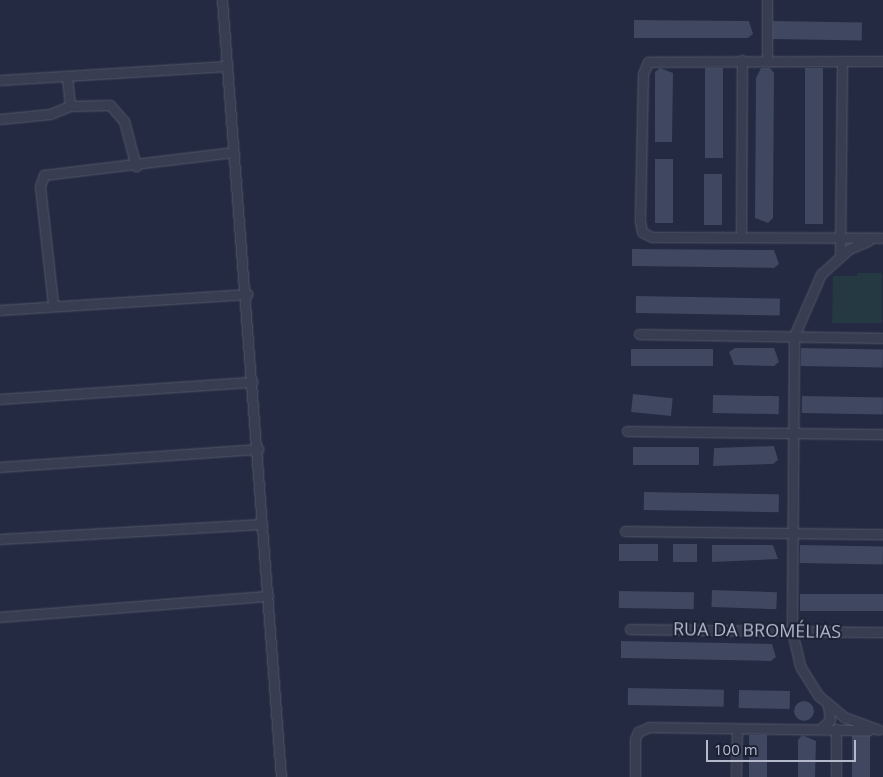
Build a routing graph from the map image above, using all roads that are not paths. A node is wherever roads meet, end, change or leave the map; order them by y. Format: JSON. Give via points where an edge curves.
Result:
{"nodes":[{"id":1,"x":222,"y":0,"type":"edge"},
{"id":2,"x":767,"y":0,"type":"edge"},
{"id":3,"x":742,"y":60,"type":"junction"},
{"id":4,"x":767,"y":60,"type":"junction"},
{"id":5,"x":842,"y":60,"type":"junction"},
{"id":6,"x":883,"y":61,"type":"edge"},
{"id":7,"x":228,"y":66,"type":"junction"},
{"id":8,"x":67,"y":77,"type":"junction"},
{"id":9,"x":0,"y":80,"type":"edge"},
{"id":10,"x":70,"y":106,"type":"junction"},
{"id":11,"x":0,"y":119,"type":"edge"},
{"id":12,"x":234,"y":152,"type":"junction"},
{"id":13,"x":136,"y":166,"type":"junction"},
{"id":14,"x":741,"y":237,"type":"junction"},
{"id":15,"x":840,"y":238,"type":"junction"},
{"id":16,"x":883,"y":238,"type":"edge"},
{"id":17,"x":840,"y":255,"type":"junction"},
{"id":18,"x":247,"y":294,"type":"junction"},
{"id":19,"x":52,"y":304,"type":"junction"},
{"id":20,"x":0,"y":310,"type":"edge"},
{"id":21,"x":639,"y":334,"type":"dead end"},
{"id":22,"x":794,"y":336,"type":"junction"},
{"id":23,"x":883,"y":338,"type":"edge"},
{"id":24,"x":252,"y":382,"type":"junction"},
{"id":25,"x":0,"y":399,"type":"edge"},
{"id":26,"x":627,"y":431,"type":"dead end"},
{"id":27,"x":794,"y":433,"type":"junction"},
{"id":28,"x":883,"y":434,"type":"edge"},
{"id":29,"x":258,"y":449,"type":"junction"},
{"id":30,"x":0,"y":467,"type":"edge"},
{"id":31,"x":262,"y":524,"type":"junction"},
{"id":32,"x":625,"y":531,"type":"dead end"},
{"id":33,"x":793,"y":533,"type":"junction"},
{"id":34,"x":883,"y":534,"type":"edge"},
{"id":35,"x":0,"y":539,"type":"edge"},
{"id":36,"x":268,"y":596,"type":"junction"},
{"id":37,"x":0,"y":617,"type":"edge"},
{"id":38,"x":630,"y":629,"type":"dead end"},
{"id":39,"x":792,"y":631,"type":"junction"},
{"id":40,"x":883,"y":632,"type":"edge"},
{"id":41,"x":828,"y":705,"type":"junction"},
{"id":42,"x":737,"y":729,"type":"junction"},
{"id":43,"x":820,"y":729,"type":"junction"},
{"id":44,"x":836,"y":730,"type":"junction"},
{"id":45,"x":881,"y":730,"type":"edge"},
{"id":46,"x":281,"y":777,"type":"edge"},
{"id":47,"x":635,"y":777,"type":"edge"},
{"id":48,"x":736,"y":777,"type":"edge"},
{"id":49,"x":836,"y":777,"type":"edge"}],
"edges":[{"from":1,"to":7,"type":"street"},
{"from":2,"to":4,"type":"street"},
{"from":3,"to":4,"type":"street"},
{"from":3,"to":14,"type":"street"},
{"from":3,"to":14,"type":"street","via":[[660,59],[644,66],[640,221],[642,232],[652,237]]},
{"from":4,"to":5,"type":"street"},
{"from":5,"to":6,"type":"street"},
{"from":5,"to":15,"type":"street"},
{"from":7,"to":8,"type":"street"},
{"from":7,"to":12,"type":"street"},
{"from":8,"to":9,"type":"street"},
{"from":8,"to":10,"type":"street"},
{"from":10,"to":11,"type":"street","via":[[50,114]]},
{"from":10,"to":13,"type":"street","via":[[104,104],[115,109],[124,121]]},
{"from":12,"to":13,"type":"street"},
{"from":12,"to":18,"type":"street"},
{"from":13,"to":19,"type":"street","via":[[55,171],[41,179]]},
{"from":14,"to":15,"type":"street"},
{"from":15,"to":16,"type":"street"},
{"from":15,"to":17,"type":"street"},
{"from":16,"to":17,"type":"street"},
{"from":17,"to":22,"type":"street","via":[[812,287]]},
{"from":18,"to":19,"type":"street"},
{"from":18,"to":24,"type":"street"},
{"from":19,"to":20,"type":"street"},
{"from":21,"to":22,"type":"street"},
{"from":22,"to":23,"type":"street"},
{"from":22,"to":27,"type":"street"},
{"from":24,"to":25,"type":"street"},
{"from":24,"to":29,"type":"street"},
{"from":26,"to":27,"type":"street"},
{"from":27,"to":28,"type":"street"},
{"from":27,"to":33,"type":"street"},
{"from":29,"to":30,"type":"street"},
{"from":29,"to":31,"type":"street"},
{"from":31,"to":35,"type":"street"},
{"from":31,"to":36,"type":"street"},
{"from":32,"to":33,"type":"street"},
{"from":33,"to":34,"type":"street"},
{"from":33,"to":39,"type":"street"},
{"from":36,"to":37,"type":"street"},
{"from":36,"to":46,"type":"street"},
{"from":38,"to":39,"type":"street","name":"RUA DA BROMÉLIAS"},
{"from":39,"to":40,"type":"street","name":"RUA DA BROMÉLIAS"},
{"from":39,"to":41,"type":"street","via":[[805,676]]},
{"from":41,"to":43,"type":"street","via":[[830,720]]},
{"from":41,"to":45,"type":"street","via":[[853,722]]},
{"from":42,"to":43,"type":"street"},
{"from":42,"to":47,"type":"street","via":[[643,729],[635,739]]},
{"from":42,"to":48,"type":"street"},
{"from":43,"to":44,"type":"street"},
{"from":44,"to":45,"type":"street"},
{"from":44,"to":49,"type":"street"}]}
